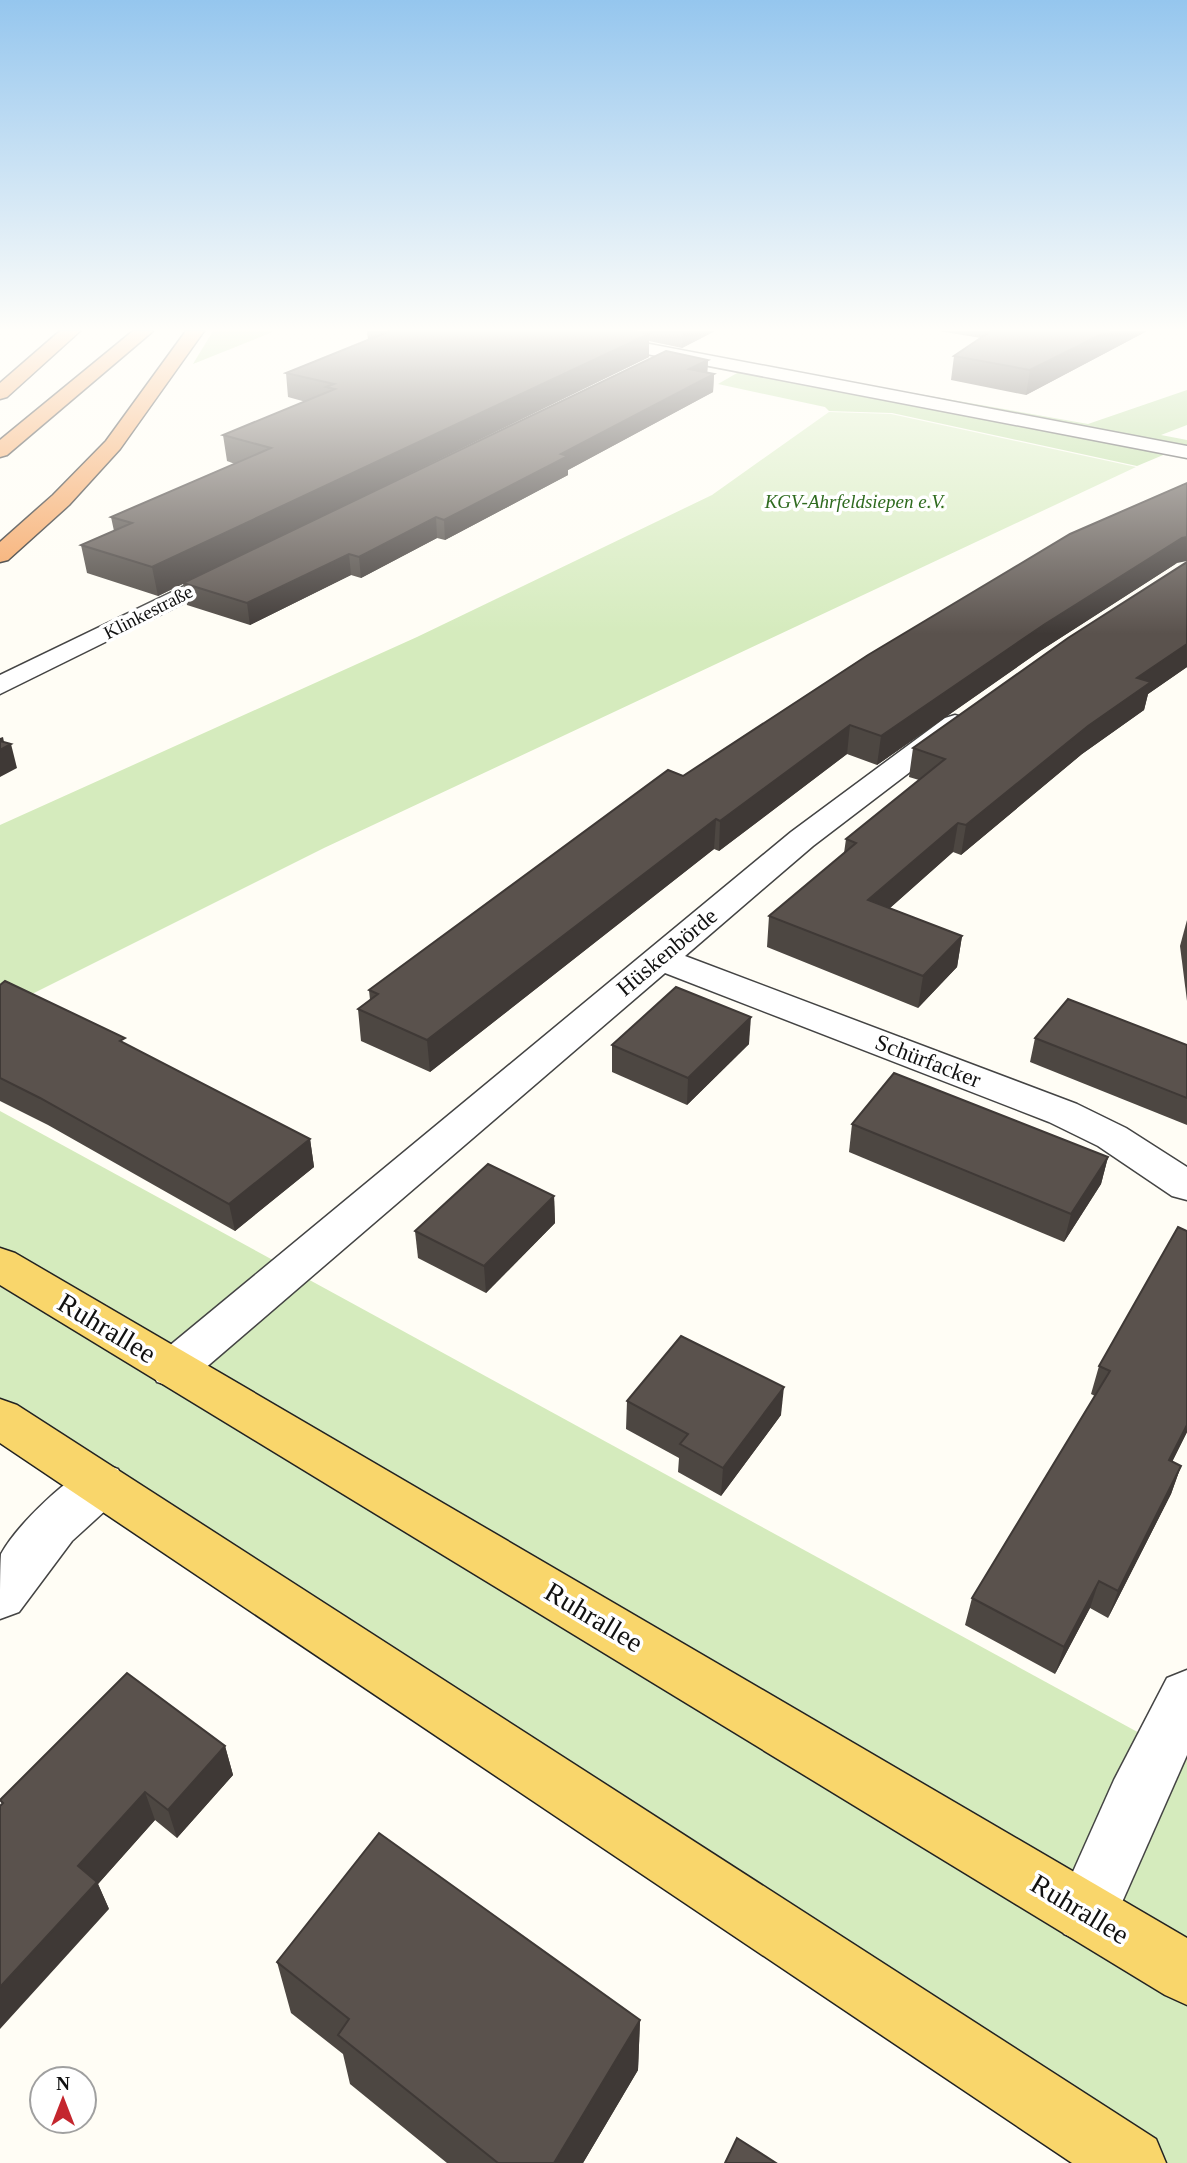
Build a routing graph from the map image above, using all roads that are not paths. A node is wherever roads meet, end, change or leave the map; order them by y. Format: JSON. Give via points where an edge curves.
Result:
{"nodes":[{"id":1,"x":23,"y":432,"type":"edge"},
{"id":2,"x":122,"y":432,"type":"edge"},
{"id":3,"x":1081,"y":432,"type":"edge"},
{"id":4,"x":0,"y":451,"type":"edge"},
{"id":5,"x":1187,"y":452,"type":"edge"},
{"id":6,"x":0,"y":555,"type":"edge"},
{"id":7,"x":248,"y":562,"type":"edge"},
{"id":8,"x":0,"y":686,"type":"edge"},
{"id":9,"x":982,"y":706,"type":"edge"},
{"id":10,"x":659,"y":958,"type":"junction"},
{"id":11,"x":1187,"y":1186,"type":"edge"},
{"id":12,"x":0,"y":1264,"type":"edge"},
{"id":13,"x":173,"y":1368,"type":"junction"},
{"id":14,"x":0,"y":1418,"type":"edge"},
{"id":15,"x":100,"y":1484,"type":"junction"},
{"id":16,"x":0,"y":1596,"type":"edge"},
{"id":17,"x":1187,"y":1696,"type":"edge"},
{"id":18,"x":1086,"y":1912,"type":"junction"},
{"id":19,"x":1187,"y":1973,"type":"edge"},
{"id":20,"x":1132,"y":2163,"type":"edge"}],
"edges":[{"from":1,"to":4,"type":"highway"},
{"from":2,"to":6,"type":"highway","via":[[61,500]]},
{"from":3,"to":5,"type":"street"},
{"from":7,"to":8,"type":"street","name":"Klinkestraße"},
{"from":9,"to":10,"type":"street","name":"Hüskenbörde","via":[[812,831]]},
{"from":10,"to":11,"type":"street","name":"Schürfacker","via":[[1063,1113],[1112,1137]]},
{"from":10,"to":13,"type":"street","name":"Hüskenbörde"},
{"from":12,"to":13,"type":"main road","name":"Ruhrallee"},
{"from":13,"to":18,"type":"main road","name":"Ruhrallee"},
{"from":14,"to":15,"type":"main road"},
{"from":15,"to":16,"type":"street","via":[[54,1526]]},
{"from":15,"to":20,"type":"main road"},
{"from":17,"to":18,"type":"street"},
{"from":18,"to":19,"type":"main road","name":"Ruhrallee"}]}
